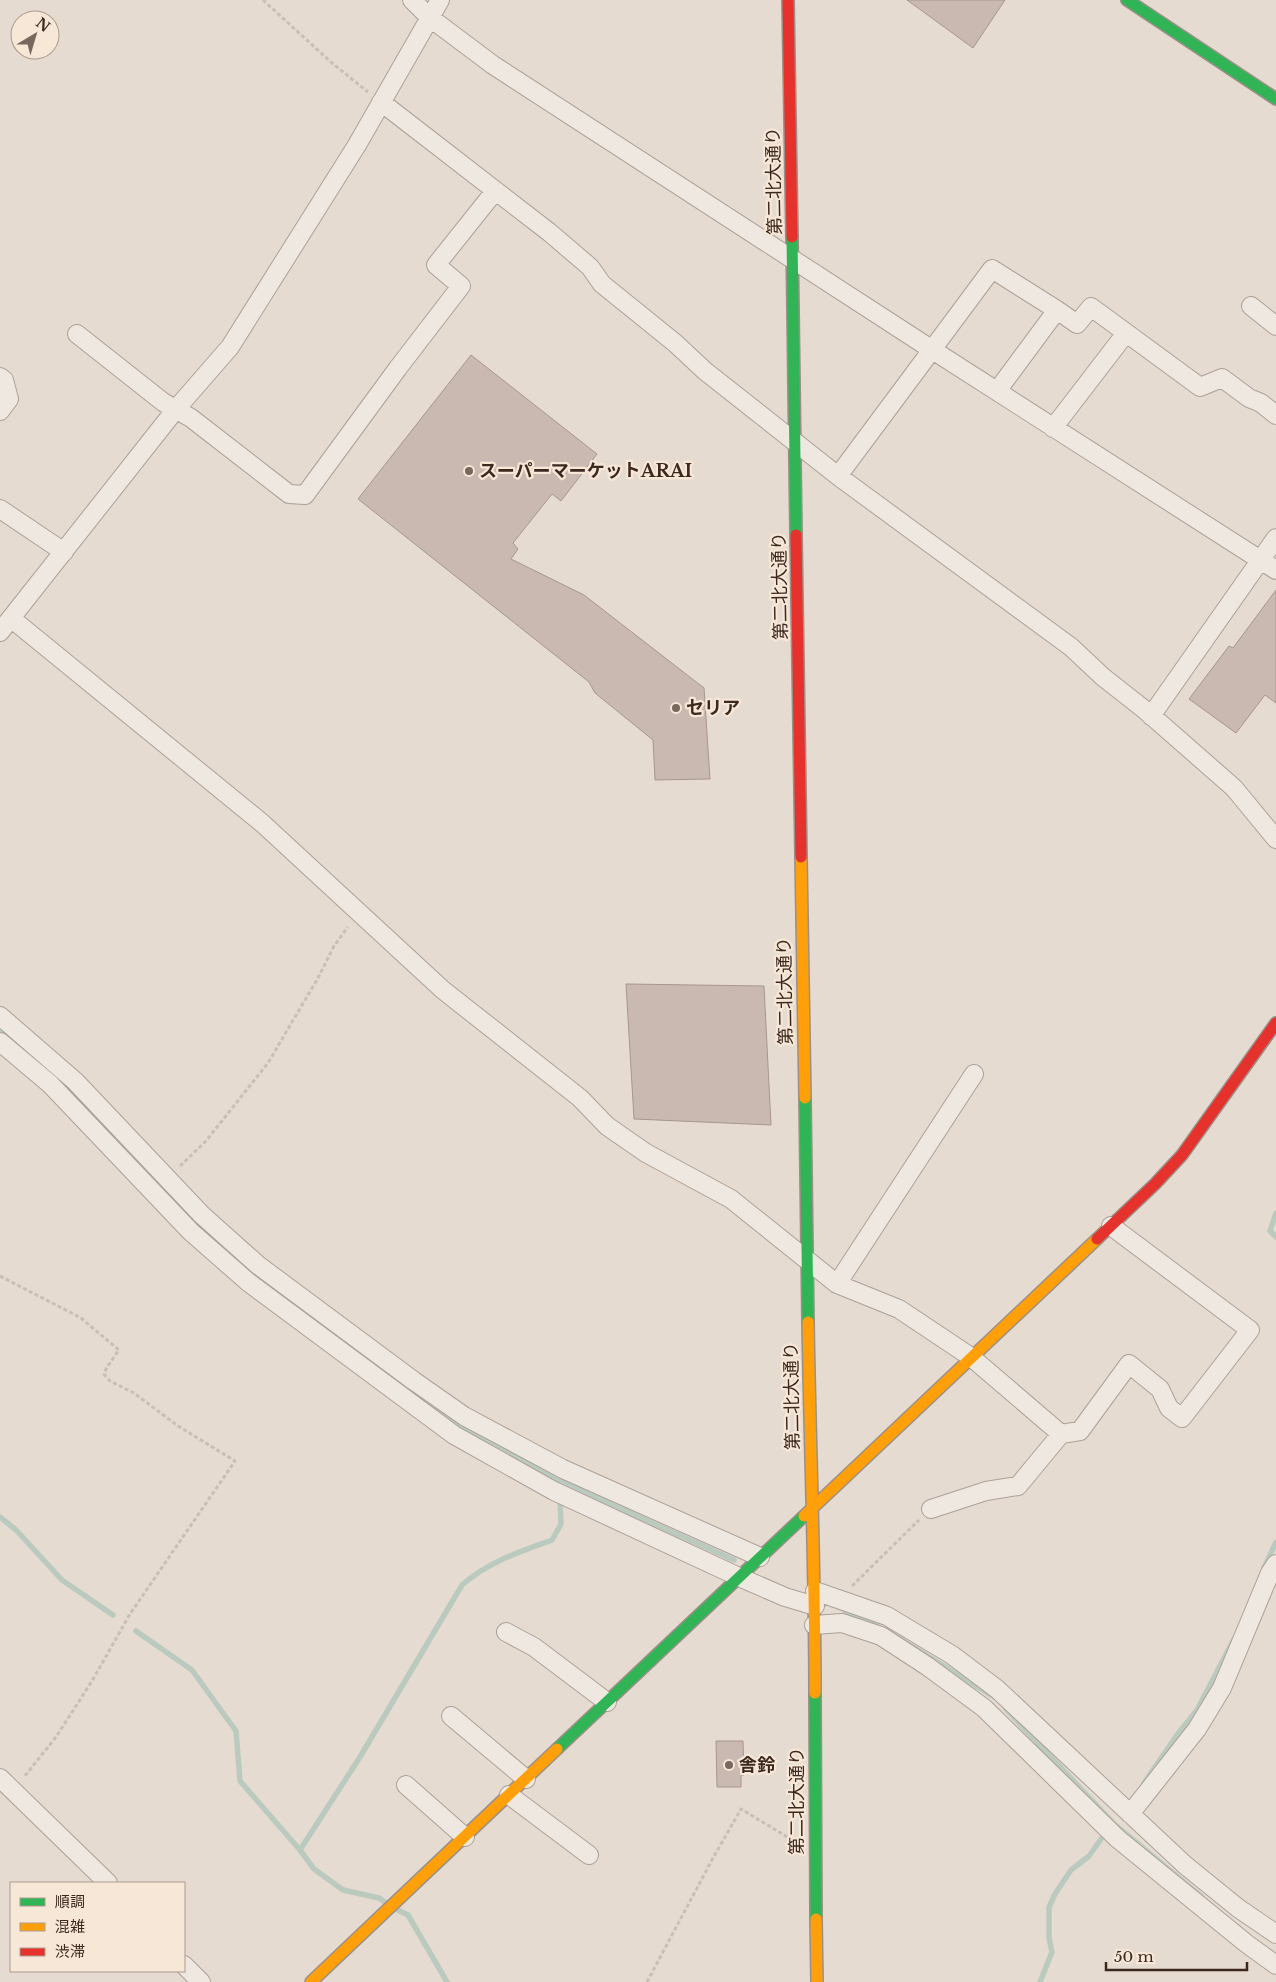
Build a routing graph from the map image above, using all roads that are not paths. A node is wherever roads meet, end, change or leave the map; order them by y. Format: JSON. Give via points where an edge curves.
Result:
{"nodes":[{"id":1,"x":412,"y":0,"type":"edge"},
{"id":2,"x":440,"y":0,"type":"edge"},
{"id":3,"x":788,"y":0,"type":"edge"},
{"id":4,"x":1127,"y":0,"type":"edge"},
{"id":5,"x":429,"y":17,"type":"junction"},
{"id":6,"x":1276,"y":99,"type":"edge"},
{"id":7,"x":381,"y":102,"type":"junction"},
{"id":8,"x":495,"y":191,"type":"junction"},
{"id":9,"x":793,"y":258,"type":"junction"},
{"id":10,"x":1251,"y":306,"type":"dead end"},
{"id":11,"x":1058,"y":310,"type":"junction"},
{"id":12,"x":1276,"y":326,"type":"edge"},
{"id":13,"x":1126,"y":333,"type":"junction"},
{"id":14,"x":77,"y":334,"type":"dead end"},
{"id":15,"x":931,"y":350,"type":"junction"},
{"id":16,"x":0,"y":377,"type":"edge"},
{"id":17,"x":997,"y":391,"type":"junction"},
{"id":18,"x":176,"y":409,"type":"junction"},
{"id":19,"x":0,"y":411,"type":"edge"},
{"id":20,"x":1276,"y":416,"type":"edge"},
{"id":21,"x":1054,"y":428,"type":"junction"},
{"id":22,"x":796,"y":441,"type":"junction"},
{"id":23,"x":838,"y":476,"type":"junction"},
{"id":24,"x":0,"y":509,"type":"edge"},
{"id":25,"x":1276,"y":538,"type":"edge"},
{"id":26,"x":64,"y":552,"type":"junction"},
{"id":27,"x":1261,"y":560,"type":"junction"},
{"id":28,"x":1276,"y":570,"type":"edge"},
{"id":29,"x":6,"y":625,"type":"edge"},
{"id":30,"x":1151,"y":716,"type":"junction"},
{"id":31,"x":1276,"y":840,"type":"edge"},
{"id":32,"x":0,"y":1016,"type":"edge"},
{"id":33,"x":1276,"y":1023,"type":"edge"},
{"id":34,"x":0,"y":1042,"type":"edge"},
{"id":35,"x":974,"y":1074,"type":"dead end"},
{"id":36,"x":1111,"y":1226,"type":"junction"},
{"id":37,"x":807,"y":1259,"type":"junction"},
{"id":38,"x":254,"y":1274,"type":"junction"},
{"id":39,"x":837,"y":1284,"type":"junction"},
{"id":40,"x":971,"y":1357,"type":"junction"},
{"id":41,"x":1061,"y":1434,"type":"junction"},
{"id":42,"x":812,"y":1507,"type":"junction"},
{"id":43,"x":931,"y":1509,"type":"road end"},
{"id":44,"x":760,"y":1557,"type":"junction"},
{"id":45,"x":1276,"y":1564,"type":"edge"},
{"id":46,"x":739,"y":1577,"type":"junction"},
{"id":47,"x":815,"y":1598,"type":"junction"},
{"id":48,"x":814,"y":1625,"type":"junction"},
{"id":49,"x":506,"y":1632,"type":"dead end"},
{"id":50,"x":607,"y":1702,"type":"junction"},
{"id":51,"x":451,"y":1716,"type":"dead end"},
{"id":52,"x":1080,"y":1769,"type":"junction"},
{"id":53,"x":526,"y":1779,"type":"junction"},
{"id":54,"x":5,"y":1784,"type":"edge"},
{"id":55,"x":406,"y":1784,"type":"dead end"},
{"id":56,"x":1064,"y":1785,"type":"junction"},
{"id":57,"x":509,"y":1795,"type":"junction"},
{"id":58,"x":1129,"y":1813,"type":"junction"},
{"id":59,"x":465,"y":1837,"type":"junction"},
{"id":60,"x":590,"y":1855,"type":"dead end"},
{"id":61,"x":107,"y":1882,"type":"edge"},
{"id":62,"x":1276,"y":1934,"type":"edge"},
{"id":63,"x":1276,"y":1965,"type":"edge"},
{"id":64,"x":185,"y":1966,"type":"edge"},
{"id":65,"x":201,"y":1982,"type":"edge"},
{"id":66,"x":311,"y":1982,"type":"edge"},
{"id":67,"x":817,"y":1982,"type":"edge"}],
"edges":[{"from":1,"to":5,"type":"street"},
{"from":2,"to":5,"type":"street"},
{"from":3,"to":9,"type":"street","name":"第二北大通り"},
{"from":4,"to":6,"type":"street"},
{"from":5,"to":7,"type":"street"},
{"from":5,"to":9,"type":"street","via":[[493,65]]},
{"from":7,"to":8,"type":"street"},
{"from":7,"to":18,"type":"street","via":[[230,347]]},
{"from":8,"to":18,"type":"street","via":[[436,265],[461,286],[305,495],[289,494]]},
{"from":8,"to":22,"type":"street","via":[[590,268],[602,284],[705,371]]},
{"from":9,"to":15,"type":"street"},
{"from":9,"to":22,"type":"street","name":"第二北大通り"},
{"from":10,"to":12,"type":"street"},
{"from":11,"to":13,"type":"street","via":[[1077,324],[1091,307]]},
{"from":11,"to":15,"type":"street","via":[[992,269]]},
{"from":11,"to":17,"type":"street"},
{"from":13,"to":20,"type":"street","via":[[1200,387],[1222,378]]},
{"from":13,"to":21,"type":"street"},
{"from":14,"to":18,"type":"street"},
{"from":15,"to":17,"type":"street"},
{"from":15,"to":23,"type":"street"},
{"from":16,"to":19,"type":"street","via":[[4,380],[9,399]]},
{"from":17,"to":21,"type":"street"},
{"from":18,"to":26,"type":"street"},
{"from":21,"to":27,"type":"street"},
{"from":22,"to":23,"type":"street"},
{"from":22,"to":37,"type":"street","name":"第二北大通り"},
{"from":23,"to":30,"type":"street","via":[[1071,647]]},
{"from":24,"to":26,"type":"street"},
{"from":25,"to":27,"type":"street"},
{"from":26,"to":29,"type":"street"},
{"from":27,"to":28,"type":"street"},
{"from":27,"to":30,"type":"street"},
{"from":29,"to":37,"type":"street","via":[[262,823],[442,990],[580,1098],[607,1126],[646,1153],[731,1199]]},
{"from":30,"to":31,"type":"street","via":[[1234,788]]},
{"from":32,"to":38,"type":"street","via":[[74,1082]]},
{"from":33,"to":36,"type":"street","via":[[1182,1155]]},
{"from":34,"to":38,"type":"street","via":[[50,1084],[191,1232]]},
{"from":35,"to":39,"type":"street"},
{"from":36,"to":40,"type":"street"},
{"from":36,"to":41,"type":"street","via":[[1250,1330],[1182,1418],[1169,1408],[1160,1389],[1128,1364],[1080,1431]]},
{"from":37,"to":39,"type":"street"},
{"from":37,"to":42,"type":"street","name":"第二北大通り"},
{"from":38,"to":44,"type":"street","via":[[464,1416],[563,1469]]},
{"from":38,"to":46,"type":"street","via":[[454,1435],[554,1491]]},
{"from":39,"to":40,"type":"street","via":[[899,1309]]},
{"from":40,"to":41,"type":"street"},
{"from":40,"to":42,"type":"street"},
{"from":41,"to":43,"type":"street","via":[[1018,1486],[986,1491]]},
{"from":42,"to":44,"type":"street"},
{"from":42,"to":47,"type":"street","name":"第二北大通り"},
{"from":44,"to":46,"type":"street"},
{"from":45,"to":58,"type":"street","via":[[1222,1688],[1198,1729]]},
{"from":46,"to":47,"type":"street","via":[[785,1597]]},
{"from":46,"to":50,"type":"street"},
{"from":47,"to":48,"type":"street","name":"第二北大通り"},
{"from":47,"to":52,"type":"street","via":[[839,1598],[887,1616],[952,1655],[997,1689]]},
{"from":48,"to":56,"type":"street","via":[[842,1623],[881,1636],[984,1708]]},
{"from":48,"to":67,"type":"street","name":"第二北大通り"},
{"from":49,"to":50,"type":"street","via":[[534,1647]]},
{"from":50,"to":53,"type":"street"},
{"from":51,"to":53,"type":"street"},
{"from":52,"to":56,"type":"street"},
{"from":52,"to":58,"type":"street"},
{"from":53,"to":57,"type":"street"},
{"from":54,"to":61,"type":"street"},
{"from":55,"to":59,"type":"street"},
{"from":56,"to":63,"type":"street","via":[[1118,1839]]},
{"from":57,"to":59,"type":"street"},
{"from":57,"to":60,"type":"street"},
{"from":58,"to":62,"type":"street","via":[[1185,1865]]},
{"from":59,"to":66,"type":"street"},
{"from":64,"to":65,"type":"street"}]}
